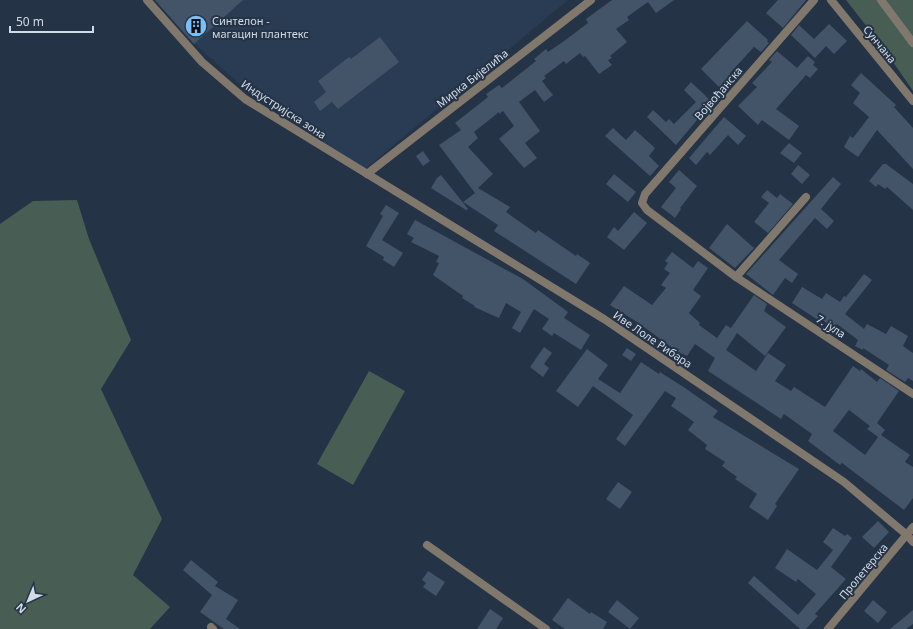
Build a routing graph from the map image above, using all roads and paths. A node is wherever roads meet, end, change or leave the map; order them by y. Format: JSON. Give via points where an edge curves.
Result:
{"nodes":[{"id":1,"x":147,"y":0,"type":"edge"},
{"id":2,"x":591,"y":0,"type":"edge"},
{"id":3,"x":814,"y":0,"type":"edge"},
{"id":4,"x":831,"y":0,"type":"edge"},
{"id":5,"x":881,"y":0,"type":"edge"},
{"id":6,"x":913,"y":43,"type":"edge"},
{"id":7,"x":913,"y":101,"type":"edge"},
{"id":8,"x":367,"y":174,"type":"junction"},
{"id":9,"x":806,"y":197,"type":"dead end"},
{"id":10,"x":642,"y":203,"type":"joint"},
{"id":11,"x":736,"y":277,"type":"junction"},
{"id":12,"x":913,"y":394,"type":"edge"},
{"id":13,"x":913,"y":527,"type":"edge"},
{"id":14,"x":907,"y":535,"type":"junction"},
{"id":15,"x":913,"y":542,"type":"edge"},
{"id":16,"x":427,"y":545,"type":"dead end"},
{"id":17,"x":546,"y":629,"type":"edge"},
{"id":18,"x":829,"y":629,"type":"edge"}],
"edges":[{"from":1,"to":8,"type":"street","name":"Индустријска зона","via":[[202,62],[232,88],[265,112]]},
{"from":2,"to":8,"type":"street","name":"Мирка Бијелића"},
{"from":3,"to":10,"type":"street","name":"Војвођанска","via":[[645,194]]},
{"from":4,"to":7,"type":"street","name":"Сунчана"},
{"from":5,"to":6,"type":"street"},
{"from":8,"to":14,"type":"street","name":"Иве Лоле Рибара","via":[[604,319],[844,482]]},
{"from":9,"to":11,"type":"street"},
{"from":10,"to":11,"type":"street","name":"7. јула","via":[[647,210]]},
{"from":11,"to":12,"type":"street","name":"7. јула"},
{"from":13,"to":14,"type":"street","name":"Пролетерска"},
{"from":14,"to":15,"type":"street","name":"Иве Лоле Рибара"},
{"from":14,"to":18,"type":"street","name":"Пролетерска"},
{"from":16,"to":17,"type":"street"}]}
